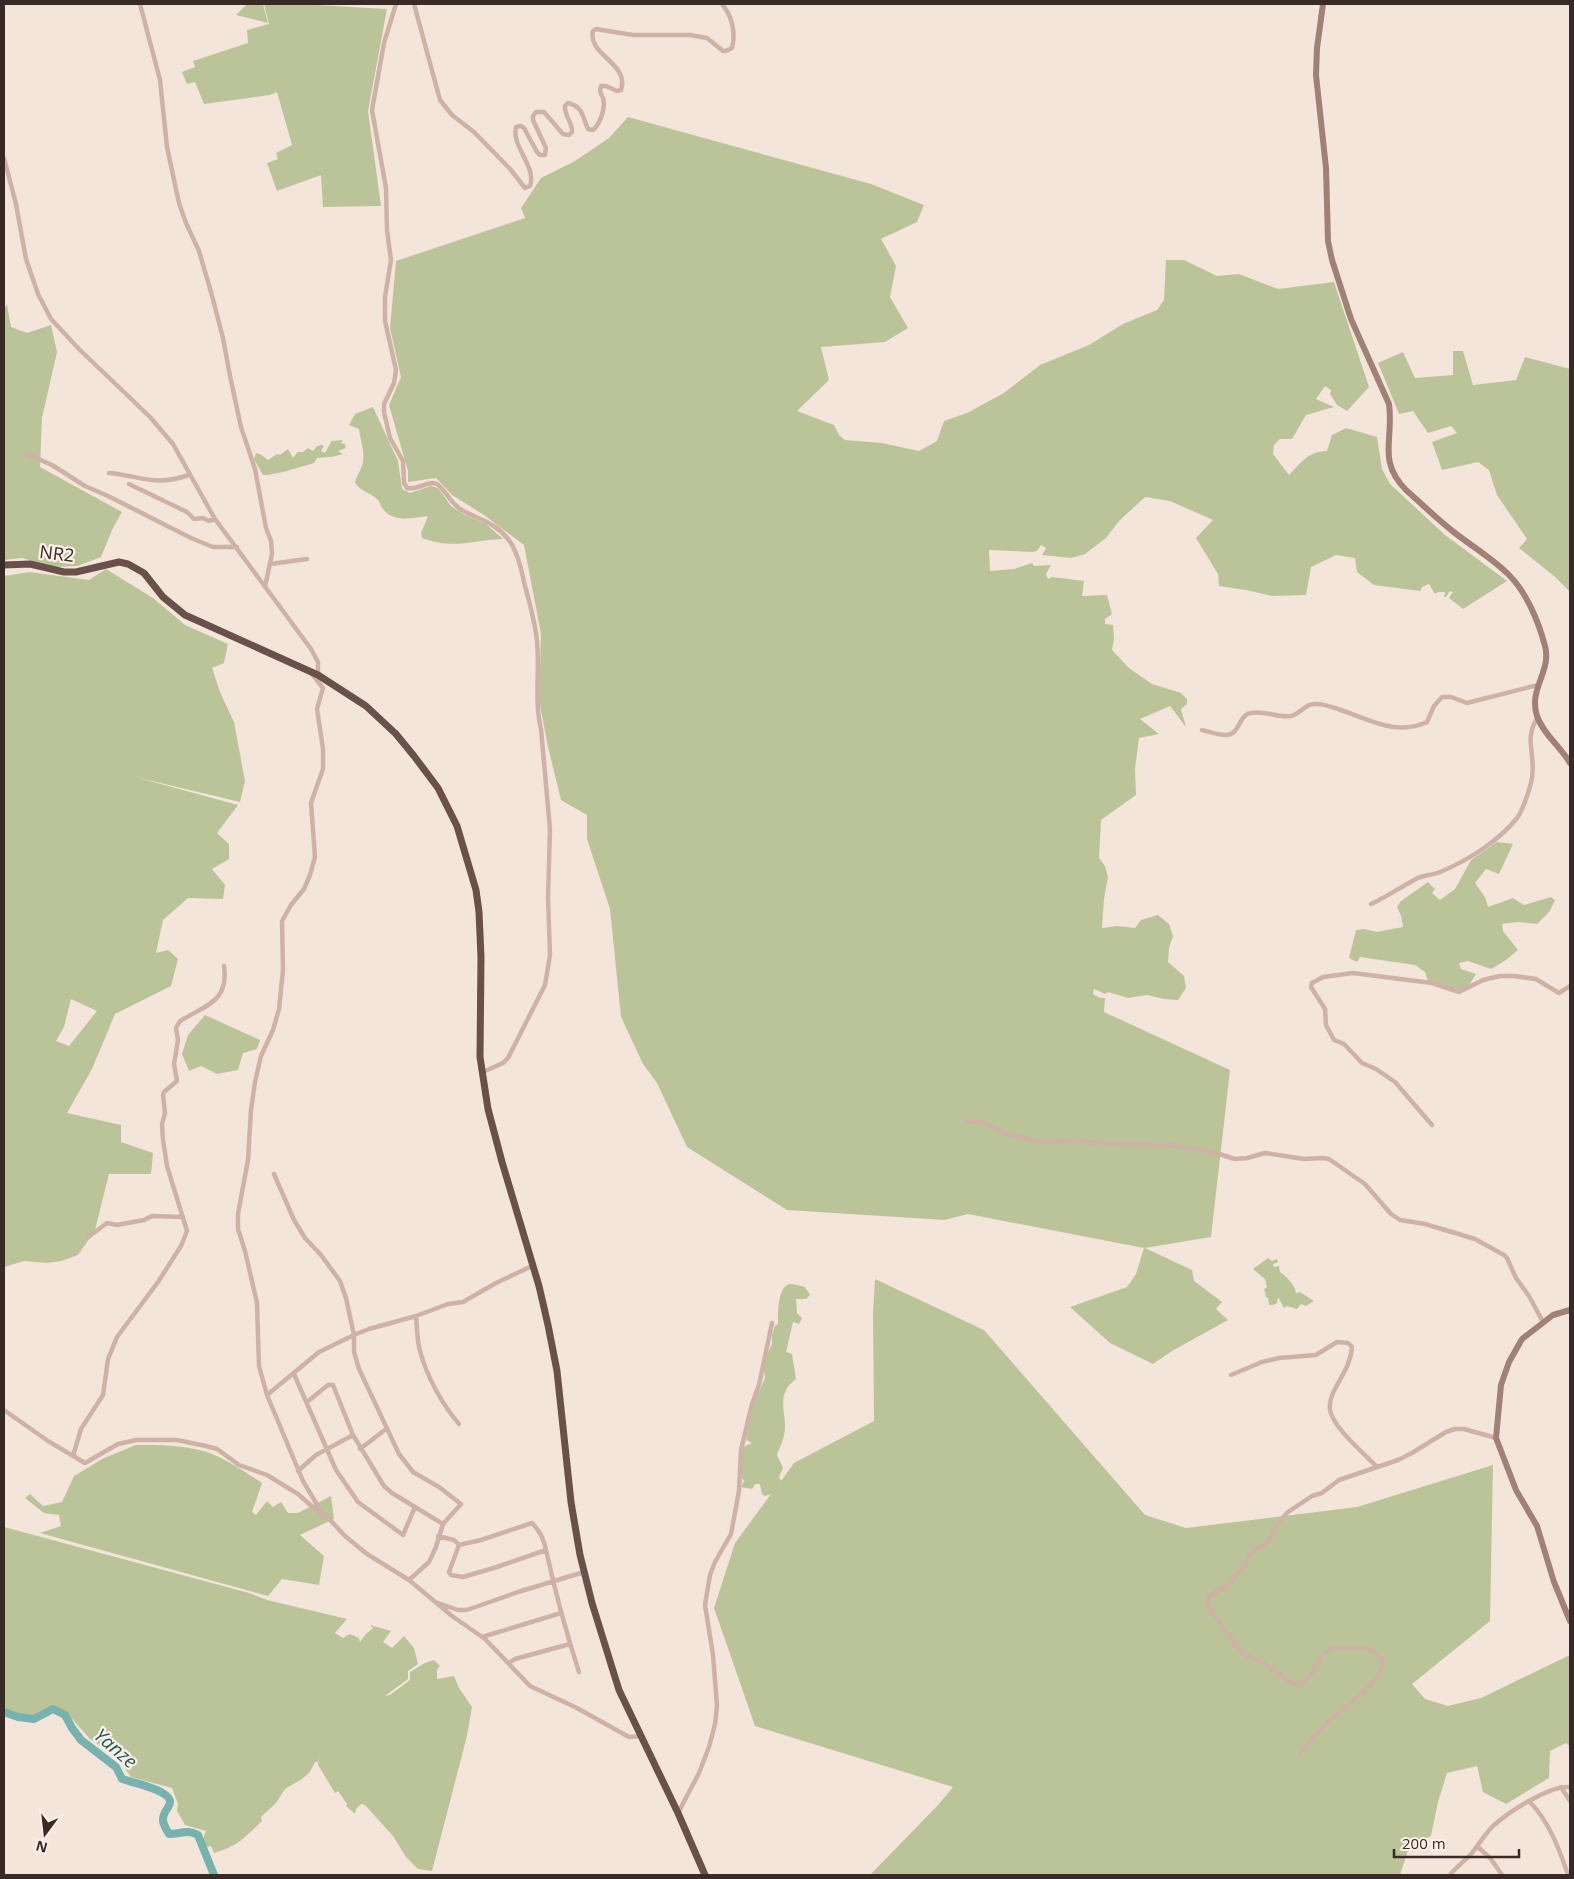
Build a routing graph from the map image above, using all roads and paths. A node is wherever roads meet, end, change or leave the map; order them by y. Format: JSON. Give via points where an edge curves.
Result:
{"nodes":[{"id":1,"x":140,"y":4,"type":"edge"},
{"id":2,"x":396,"y":4,"type":"edge"},
{"id":3,"x":414,"y":4,"type":"edge"},
{"id":4,"x":722,"y":4,"type":"edge"},
{"id":5,"x":1323,"y":4,"type":"edge"},
{"id":6,"x":4,"y":158,"type":"edge"},
{"id":7,"x":28,"y":454,"type":"dead end"},
{"id":8,"x":109,"y":473,"type":"dead end"},
{"id":9,"x":189,"y":475,"type":"junction"},
{"id":10,"x":129,"y":484,"type":"dead end"},
{"id":11,"x":215,"y":519,"type":"junction"},
{"id":12,"x":237,"y":547,"type":"junction"},
{"id":13,"x":307,"y":559,"type":"dead end"},
{"id":14,"x":270,"y":564,"type":"junction"},
{"id":15,"x":4,"y":565,"type":"edge"},
{"id":16,"x":265,"y":587,"type":"junction"},
{"id":17,"x":310,"y":671,"type":"junction"},
{"id":18,"x":318,"y":674,"type":"junction"},
{"id":19,"x":1538,"y":685,"type":"junction"},
{"id":20,"x":1538,"y":717,"type":"junction"},
{"id":21,"x":1202,"y":730,"type":"dead end"},
{"id":22,"x":1570,"y":763,"type":"edge"},
{"id":23,"x":1371,"y":904,"type":"dead end"},
{"id":24,"x":224,"y":966,"type":"dead end"},
{"id":25,"x":1570,"y":986,"type":"edge"},
{"id":26,"x":483,"y":1072,"type":"junction"},
{"id":27,"x":966,"y":1122,"type":"dead end"},
{"id":28,"x":1432,"y":1125,"type":"dead end"},
{"id":29,"x":274,"y":1174,"type":"dead end"},
{"id":30,"x":183,"y":1217,"type":"junction"},
{"id":31,"x":87,"y":1238,"type":"dead end"},
{"id":32,"x":532,"y":1266,"type":"junction"},
{"id":33,"x":1570,"y":1310,"type":"edge"},
{"id":34,"x":416,"y":1316,"type":"junction"},
{"id":35,"x":1542,"y":1322,"type":"junction"},
{"id":36,"x":772,"y":1323,"type":"dead end"},
{"id":37,"x":354,"y":1335,"type":"junction"},
{"id":38,"x":294,"y":1374,"type":"junction"},
{"id":39,"x":1231,"y":1376,"type":"dead end"},
{"id":40,"x":267,"y":1395,"type":"junction"},
{"id":41,"x":307,"y":1402,"type":"junction"},
{"id":42,"x":4,"y":1410,"type":"edge"},
{"id":43,"x":460,"y":1424,"type":"dead end"},
{"id":44,"x":386,"y":1429,"type":"junction"},
{"id":45,"x":352,"y":1435,"type":"junction"},
{"id":46,"x":1496,"y":1438,"type":"junction"},
{"id":47,"x":360,"y":1448,"type":"junction"},
{"id":48,"x":326,"y":1449,"type":"junction"},
{"id":49,"x":72,"y":1456,"type":"junction"},
{"id":50,"x":1377,"y":1468,"type":"junction"},
{"id":51,"x":298,"y":1471,"type":"junction"},
{"id":52,"x":415,"y":1507,"type":"junction"},
{"id":53,"x":329,"y":1520,"type":"junction"},
{"id":54,"x":443,"y":1524,"type":"junction"},
{"id":55,"x":438,"y":1536,"type":"junction"},
{"id":56,"x":460,"y":1545,"type":"junction"},
{"id":57,"x":546,"y":1550,"type":"junction"},
{"id":58,"x":584,"y":1572,"type":"junction"},
{"id":59,"x":409,"y":1580,"type":"junction"},
{"id":60,"x":553,"y":1581,"type":"junction"},
{"id":61,"x":433,"y":1601,"type":"junction"},
{"id":62,"x":560,"y":1613,"type":"junction"},
{"id":63,"x":1570,"y":1621,"type":"edge"},
{"id":64,"x":482,"y":1637,"type":"junction"},
{"id":65,"x":570,"y":1644,"type":"junction"},
{"id":66,"x":508,"y":1663,"type":"junction"},
{"id":67,"x":579,"y":1672,"type":"dead end"},
{"id":68,"x":642,"y":1736,"type":"junction"},
{"id":69,"x":1300,"y":1753,"type":"dead end"},
{"id":70,"x":1561,"y":1787,"type":"junction"},
{"id":71,"x":1570,"y":1787,"type":"edge"},
{"id":72,"x":1570,"y":1801,"type":"edge"},
{"id":73,"x":1530,"y":1802,"type":"junction"},
{"id":74,"x":678,"y":1814,"type":"junction"},
{"id":75,"x":1477,"y":1846,"type":"junction"},
{"id":76,"x":705,"y":1875,"type":"edge"},
{"id":77,"x":1450,"y":1875,"type":"edge"},
{"id":78,"x":1502,"y":1875,"type":"edge"},
{"id":79,"x":1568,"y":1875,"type":"edge"}],
"edges":[{"from":1,"to":14,"type":"street","via":[[160,80],[167,147],[180,203],[204,267],[223,338],[241,427],[256,475],[271,541]]},
{"from":2,"to":26,"type":"street","via":[[384,43],[372,110],[386,188],[391,260],[385,321],[396,370],[384,404],[385,422],[403,461],[406,488],[414,489],[429,482],[437,484],[460,509],[488,521],[509,540],[522,575],[537,641],[538,714],[550,829],[549,966],[541,994],[508,1058]]},
{"from":3,"to":4,"type":"street","via":[[440,100],[525,188],[530,186],[531,180],[517,142],[516,127],[524,128],[537,152],[545,155],[546,148],[534,120],[536,112],[544,112],[564,134],[569,135],[573,129],[566,115],[568,103],[582,111],[588,129],[593,130],[604,106],[601,86],[621,90],[621,74],[594,43],[593,31],[634,35],[690,34],[707,38],[726,51],[732,48],[734,32]]},
{"from":5,"to":19,"type":"main road","via":[[1316,75],[1326,168],[1328,241],[1351,319],[1389,404],[1391,468],[1406,490],[1516,583],[1546,647],[1547,660]]},
{"from":6,"to":9,"type":"street","via":[[26,260],[51,319],[155,423],[173,444]]},
{"from":7,"to":12,"type":"street","via":[[191,538],[213,547]]},
{"from":8,"to":9,"type":"street","via":[[166,482]]},
{"from":9,"to":11,"type":"street"},
{"from":10,"to":11,"type":"street","via":[[187,512],[194,519]]},
{"from":11,"to":12,"type":"street"},
{"from":12,"to":16,"type":"street"},
{"from":13,"to":14,"type":"street"},
{"from":14,"to":16,"type":"street"},
{"from":15,"to":17,"type":"highway","name":"NR2","number":"NR2","via":[[30,564],[64,572],[119,562],[137,567],[168,602],[185,615]]},
{"from":16,"to":18,"type":"street","via":[[311,649],[318,662]]},
{"from":17,"to":18,"type":"highway","number":"NR2"},
{"from":17,"to":40,"type":"street","via":[[323,688],[317,709],[323,769],[312,803],[315,857],[304,889],[282,921],[283,970],[279,1009],[255,1082],[248,1160],[237,1222],[258,1303],[259,1366]]},
{"from":18,"to":26,"type":"highway","number":"NR2","via":[[366,706],[396,734],[438,788],[457,826],[476,890],[479,912]]},
{"from":19,"to":20,"type":"main road","via":[[1535,700]]},
{"from":19,"to":21,"type":"street","via":[[1467,703],[1442,697],[1427,722],[1403,728],[1380,725],[1316,704],[1307,705],[1286,717],[1251,713],[1242,718],[1230,734]]},
{"from":20,"to":22,"type":"main road"},
{"from":20,"to":23,"type":"street","via":[[1530,734],[1533,774],[1517,818],[1490,845]]},
{"from":24,"to":30,"type":"street","via":[[225,981],[219,997],[178,1025],[174,1069],[177,1081],[163,1095],[164,1148]]},
{"from":25,"to":28,"type":"street","via":[[1559,992],[1536,979],[1500,976],[1458,992],[1432,983],[1353,973],[1323,977],[1312,983],[1311,987],[1325,1009],[1326,1025],[1334,1040],[1344,1044],[1362,1063],[1395,1082]]},
{"from":26,"to":32,"type":"highway","number":"NR2","via":[[494,1134]]},
{"from":27,"to":35,"type":"street","via":[[978,1121],[1007,1134],[1038,1142],[1169,1145],[1236,1159],[1266,1152],[1304,1159],[1326,1159],[1365,1184],[1400,1220],[1475,1239],[1508,1258]]},
{"from":29,"to":37,"type":"street","via":[[305,1238],[340,1281]]},
{"from":30,"to":31,"type":"street","via":[[152,1216],[117,1225],[107,1223]]},
{"from":30,"to":49,"type":"street","via":[[187,1232],[181,1246],[117,1337],[108,1359],[103,1395],[81,1429]]},
{"from":32,"to":34,"type":"street","via":[[463,1302]]},
{"from":32,"to":58,"type":"highway","number":"NR2","via":[[557,1371],[571,1502]]},
{"from":33,"to":35,"type":"main road"},
{"from":34,"to":37,"type":"street"},
{"from":34,"to":43,"type":"street","via":[[418,1340],[426,1366],[448,1412]]},
{"from":35,"to":46,"type":"main road","via":[[1522,1339],[1508,1362],[1501,1386]]},
{"from":36,"to":74,"type":"street","via":[[759,1385],[740,1450],[739,1490],[731,1534],[710,1575],[705,1605],[714,1670],[716,1724],[710,1747]]},
{"from":37,"to":38,"type":"street","via":[[319,1352]]},
{"from":37,"to":44,"type":"street","via":[[359,1369]]},
{"from":38,"to":40,"type":"street"},
{"from":38,"to":41,"type":"street"},
{"from":39,"to":50,"type":"street","via":[[1262,1362],[1316,1355],[1337,1342],[1348,1343],[1352,1348],[1350,1360],[1332,1397],[1331,1412],[1353,1444]]},
{"from":40,"to":51,"type":"street"},
{"from":41,"to":45,"type":"street","via":[[328,1385],[333,1385]]},
{"from":41,"to":48,"type":"street"},
{"from":42,"to":49,"type":"street"},
{"from":44,"to":47,"type":"street"},
{"from":44,"to":54,"type":"street","via":[[413,1472],[461,1504]]},
{"from":45,"to":47,"type":"street"},
{"from":45,"to":48,"type":"street"},
{"from":46,"to":50,"type":"street","via":[[1455,1429]]},
{"from":46,"to":63,"type":"main road","via":[[1516,1490],[1537,1526]]},
{"from":47,"to":52,"type":"street","via":[[384,1486]]},
{"from":48,"to":51,"type":"street"},
{"from":48,"to":52,"type":"street","via":[[358,1502],[402,1534]]},
{"from":49,"to":53,"type":"street","via":[[85,1463],[118,1444],[136,1440],[178,1440],[206,1446],[217,1449],[239,1465],[268,1475],[298,1494]]},
{"from":50,"to":69,"type":"street","via":[[1339,1480],[1288,1512],[1269,1541],[1252,1552],[1233,1580],[1206,1601],[1241,1653],[1298,1685],[1309,1678],[1322,1655],[1332,1648],[1365,1648],[1382,1659],[1383,1667],[1369,1688],[1334,1717]]},
{"from":51,"to":53,"type":"street"},
{"from":52,"to":54,"type":"street"},
{"from":53,"to":59,"type":"street","via":[[367,1554]]},
{"from":54,"to":55,"type":"street"},
{"from":55,"to":56,"type":"street"},
{"from":55,"to":59,"type":"street","via":[[429,1562]]},
{"from":56,"to":57,"type":"street","via":[[532,1523],[539,1530]]},
{"from":56,"to":57,"type":"street","via":[[449,1572],[463,1577]]},
{"from":57,"to":60,"type":"street"},
{"from":58,"to":60,"type":"street"},
{"from":58,"to":68,"type":"highway","number":"NR2","via":[[619,1690]]},
{"from":59,"to":61,"type":"street"},
{"from":60,"to":61,"type":"street","via":[[467,1610]]},
{"from":60,"to":62,"type":"street"},
{"from":61,"to":64,"type":"street"},
{"from":62,"to":64,"type":"street"},
{"from":62,"to":65,"type":"street"},
{"from":64,"to":66,"type":"street"},
{"from":65,"to":66,"type":"street"},
{"from":65,"to":67,"type":"street"},
{"from":66,"to":68,"type":"street","via":[[534,1689],[629,1736]]},
{"from":68,"to":74,"type":"highway","number":"NR2"},
{"from":70,"to":71,"type":"street"},
{"from":70,"to":72,"type":"street"},
{"from":70,"to":73,"type":"street"},
{"from":73,"to":75,"type":"street","via":[[1497,1822]]},
{"from":73,"to":79,"type":"street","via":[[1551,1831]]},
{"from":74,"to":76,"type":"highway","number":"NR2"},
{"from":75,"to":77,"type":"street"},
{"from":75,"to":78,"type":"street"}]}
